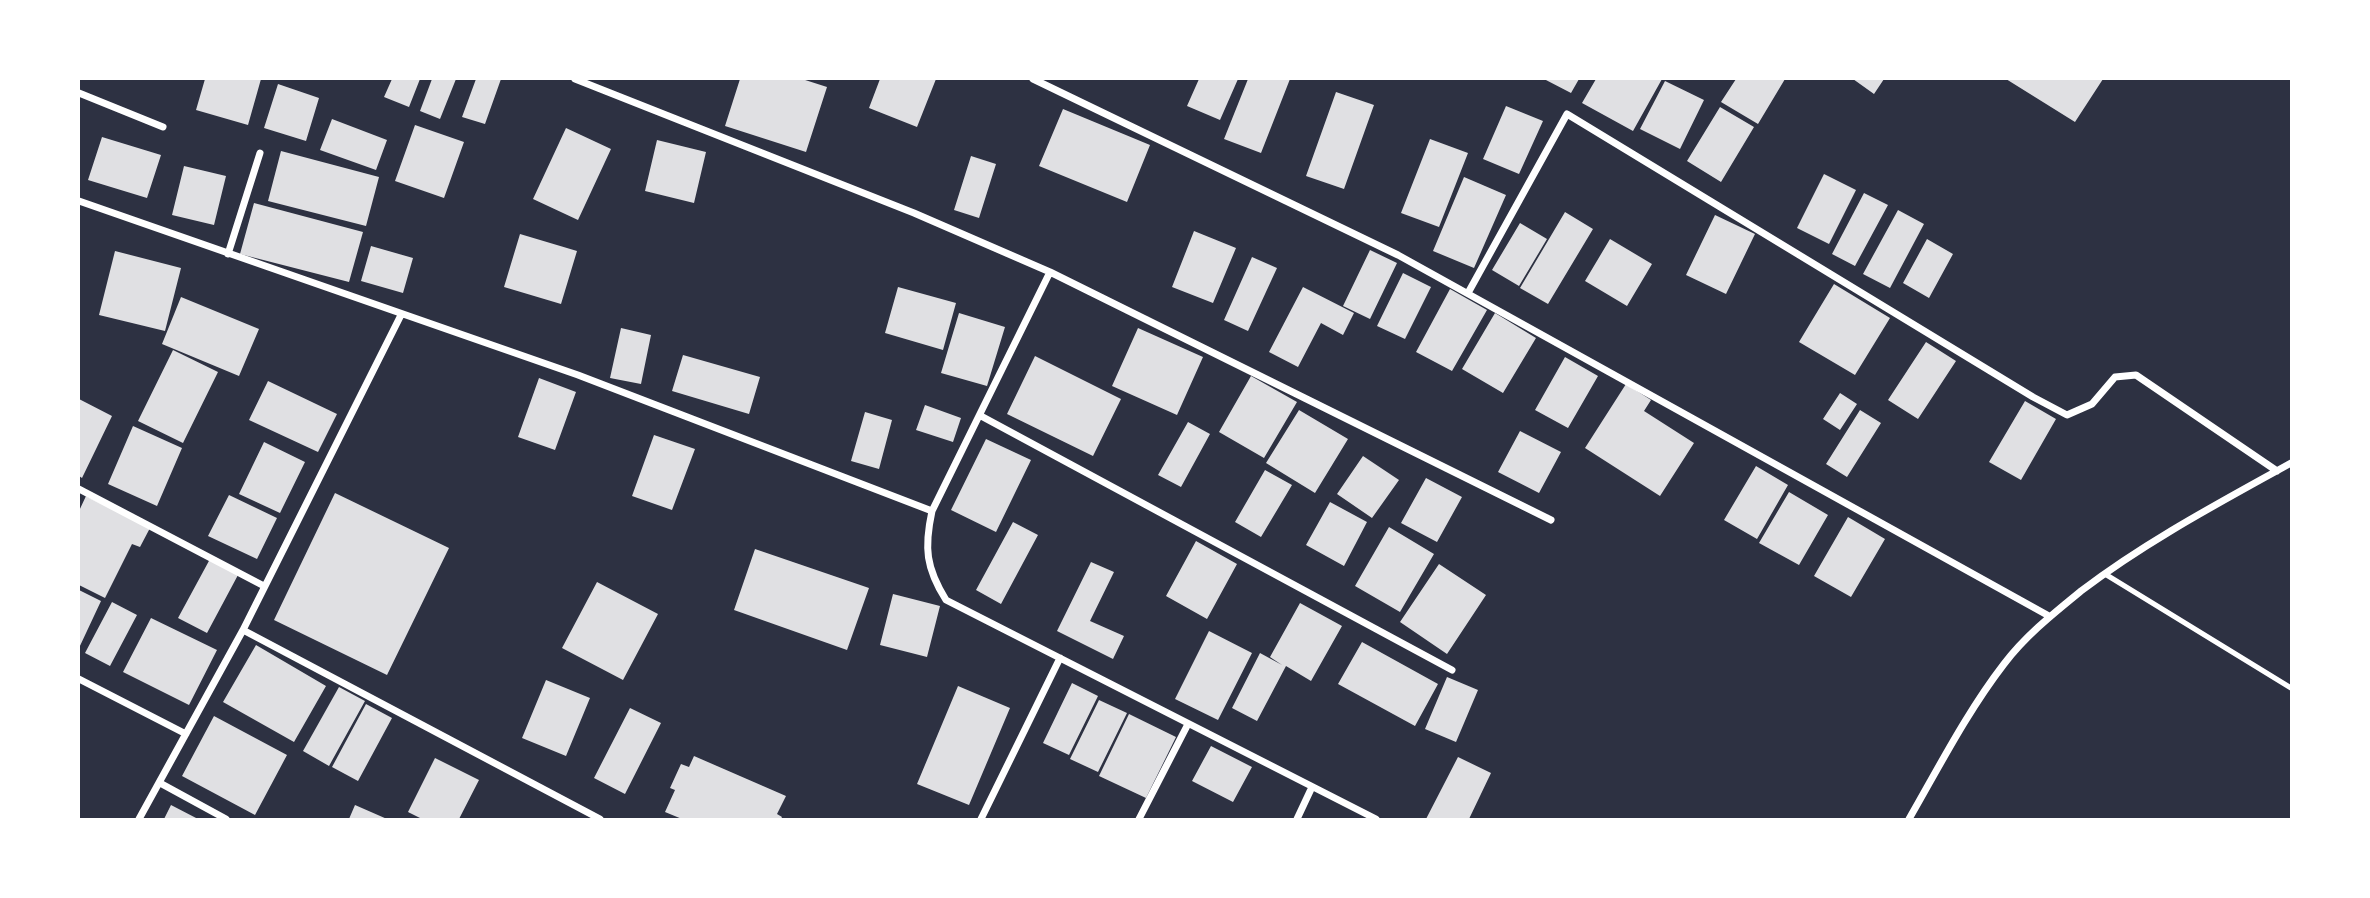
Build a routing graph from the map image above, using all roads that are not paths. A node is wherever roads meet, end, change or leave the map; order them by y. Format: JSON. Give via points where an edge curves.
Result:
{"nodes":[{"id":1,"x":575,"y":79,"type":"edge"},
{"id":2,"x":1033,"y":79,"type":"edge"},
{"id":3,"x":79,"y":93,"type":"edge"},
{"id":4,"x":163,"y":127,"type":"dead end"},
{"id":5,"x":260,"y":153,"type":"dead end"},
{"id":6,"x":79,"y":201,"type":"edge"},
{"id":7,"x":228,"y":254,"type":"junction"},
{"id":8,"x":1050,"y":272,"type":"junction"},
{"id":9,"x":1468,"y":293,"type":"junction"},
{"id":10,"x":401,"y":315,"type":"junction"},
{"id":11,"x":981,"y":416,"type":"junction"},
{"id":12,"x":2291,"y":463,"type":"edge"},
{"id":13,"x":2277,"y":471,"type":"junction"},
{"id":14,"x":79,"y":489,"type":"edge"},
{"id":15,"x":932,"y":511,"type":"junction"},
{"id":16,"x":1551,"y":520,"type":"dead end"},
{"id":17,"x":2105,"y":574,"type":"junction"},
{"id":18,"x":264,"y":586,"type":"junction"},
{"id":19,"x":2049,"y":616,"type":"junction"},
{"id":20,"x":243,"y":629,"type":"junction"},
{"id":21,"x":1060,"y":658,"type":"junction"},
{"id":22,"x":1452,"y":670,"type":"dead end"},
{"id":23,"x":79,"y":679,"type":"edge"},
{"id":24,"x":2291,"y":688,"type":"edge"},
{"id":25,"x":1188,"y":724,"type":"junction"},
{"id":26,"x":186,"y":734,"type":"junction"},
{"id":27,"x":160,"y":783,"type":"junction"},
{"id":28,"x":1312,"y":787,"type":"junction"},
{"id":29,"x":139,"y":819,"type":"edge"},
{"id":30,"x":226,"y":819,"type":"edge"},
{"id":31,"x":600,"y":819,"type":"edge"},
{"id":32,"x":981,"y":819,"type":"edge"},
{"id":33,"x":1139,"y":819,"type":"edge"},
{"id":34,"x":1297,"y":819,"type":"edge"},
{"id":35,"x":1376,"y":819,"type":"edge"},
{"id":36,"x":1909,"y":819,"type":"edge"}],
"edges":[{"from":1,"to":8,"type":"street","via":[[915,213]]},
{"from":2,"to":9,"type":"street"},
{"from":3,"to":4,"type":"street"},
{"from":5,"to":7,"type":"street"},
{"from":6,"to":7,"type":"street"},
{"from":7,"to":10,"type":"street"},
{"from":8,"to":11,"type":"street"},
{"from":8,"to":16,"type":"street"},
{"from":9,"to":13,"type":"street","via":[[1567,114],[2067,415],[2092,404],[2115,377],[2136,375]]},
{"from":9,"to":19,"type":"street"},
{"from":10,"to":15,"type":"street","via":[[578,375]]},
{"from":10,"to":18,"type":"street"},
{"from":11,"to":15,"type":"street"},
{"from":11,"to":22,"type":"street"},
{"from":12,"to":13,"type":"street"},
{"from":13,"to":17,"type":"street","via":[[2168,532]]},
{"from":14,"to":18,"type":"street"},
{"from":15,"to":21,"type":"street","via":[[926,536],[928,559],[946,600]]},
{"from":17,"to":19,"type":"street"},
{"from":17,"to":24,"type":"lane"},
{"from":18,"to":20,"type":"street"},
{"from":19,"to":36,"type":"street","via":[[2004,663]]},
{"from":20,"to":26,"type":"street"},
{"from":20,"to":31,"type":"street"},
{"from":21,"to":25,"type":"street"},
{"from":21,"to":32,"type":"street"},
{"from":23,"to":26,"type":"street"},
{"from":25,"to":28,"type":"street"},
{"from":25,"to":33,"type":"street"},
{"from":26,"to":27,"type":"street"},
{"from":27,"to":29,"type":"street"},
{"from":27,"to":30,"type":"street"},
{"from":28,"to":34,"type":"street"},
{"from":28,"to":35,"type":"street"}]}
